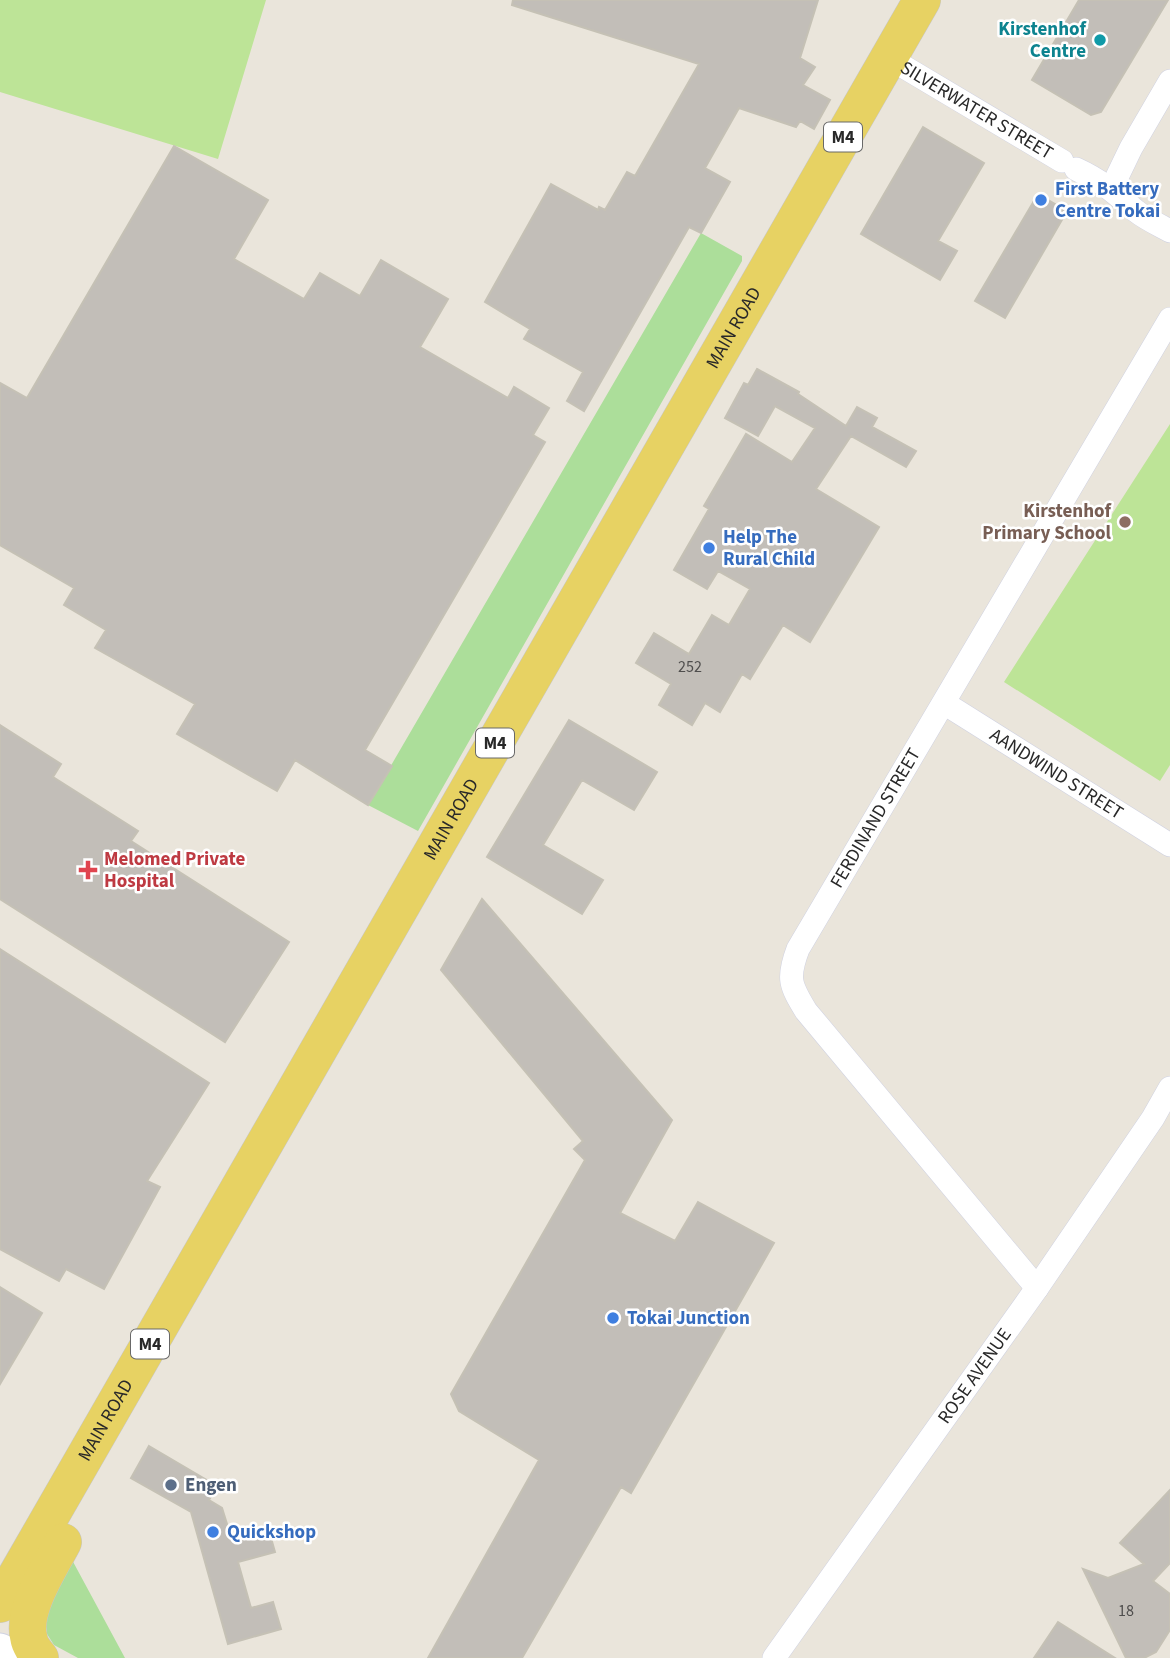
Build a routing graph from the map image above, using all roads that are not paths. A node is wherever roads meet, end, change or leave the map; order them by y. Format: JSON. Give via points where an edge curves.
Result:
{"nodes":[{"id":1,"x":922,"y":0,"type":"edge"},
{"id":2,"x":889,"y":58,"type":"junction"},
{"id":3,"x":1170,"y":81,"type":"edge"},
{"id":4,"x":1119,"y":194,"type":"junction"},
{"id":5,"x":1170,"y":231,"type":"edge"},
{"id":6,"x":1170,"y":319,"type":"edge"},
{"id":7,"x":944,"y":702,"type":"junction"},
{"id":8,"x":1170,"y":845,"type":"edge"},
{"id":9,"x":324,"y":1041,"type":"junction"},
{"id":10,"x":1170,"y":1088,"type":"edge"},
{"id":11,"x":1037,"y":1288,"type":"junction"},
{"id":12,"x":0,"y":1604,"type":"edge"},
{"id":13,"x":0,"y":1650,"type":"edge"},
{"id":14,"x":18,"y":1658,"type":"edge"},
{"id":15,"x":40,"y":1658,"type":"edge"},
{"id":16,"x":774,"y":1658,"type":"edge"}],
"edges":[{"from":1,"to":2,"type":"main road","name":"MAIN ROAD","number":"M4"},
{"from":2,"to":4,"type":"street","name":"SILVERWATER STREET"},
{"from":2,"to":9,"type":"main road","name":"MAIN ROAD","number":"M4"},
{"from":3,"to":4,"type":"street","via":[[1117,177]]},
{"from":4,"to":5,"type":"street","name":"SILVERWATER STREET"},
{"from":6,"to":7,"type":"street","name":"FERDINAND STREET"},
{"from":7,"to":8,"type":"street","name":"AANDWIND STREET"},
{"from":7,"to":11,"type":"street","name":"FERDINAND STREET","via":[[798,949],[791,978],[806,1011]]},
{"from":9,"to":12,"type":"main road","name":"MAIN ROAD","number":"M4"},
{"from":9,"to":15,"type":"main road","via":[[313,1098],[162,1359],[41,1584],[29,1622],[29,1640]]},
{"from":10,"to":11,"type":"street","name":"ROSE AVENUE"},
{"from":11,"to":16,"type":"street","name":"ROSE AVENUE"},
{"from":13,"to":14,"type":"main road"}]}
